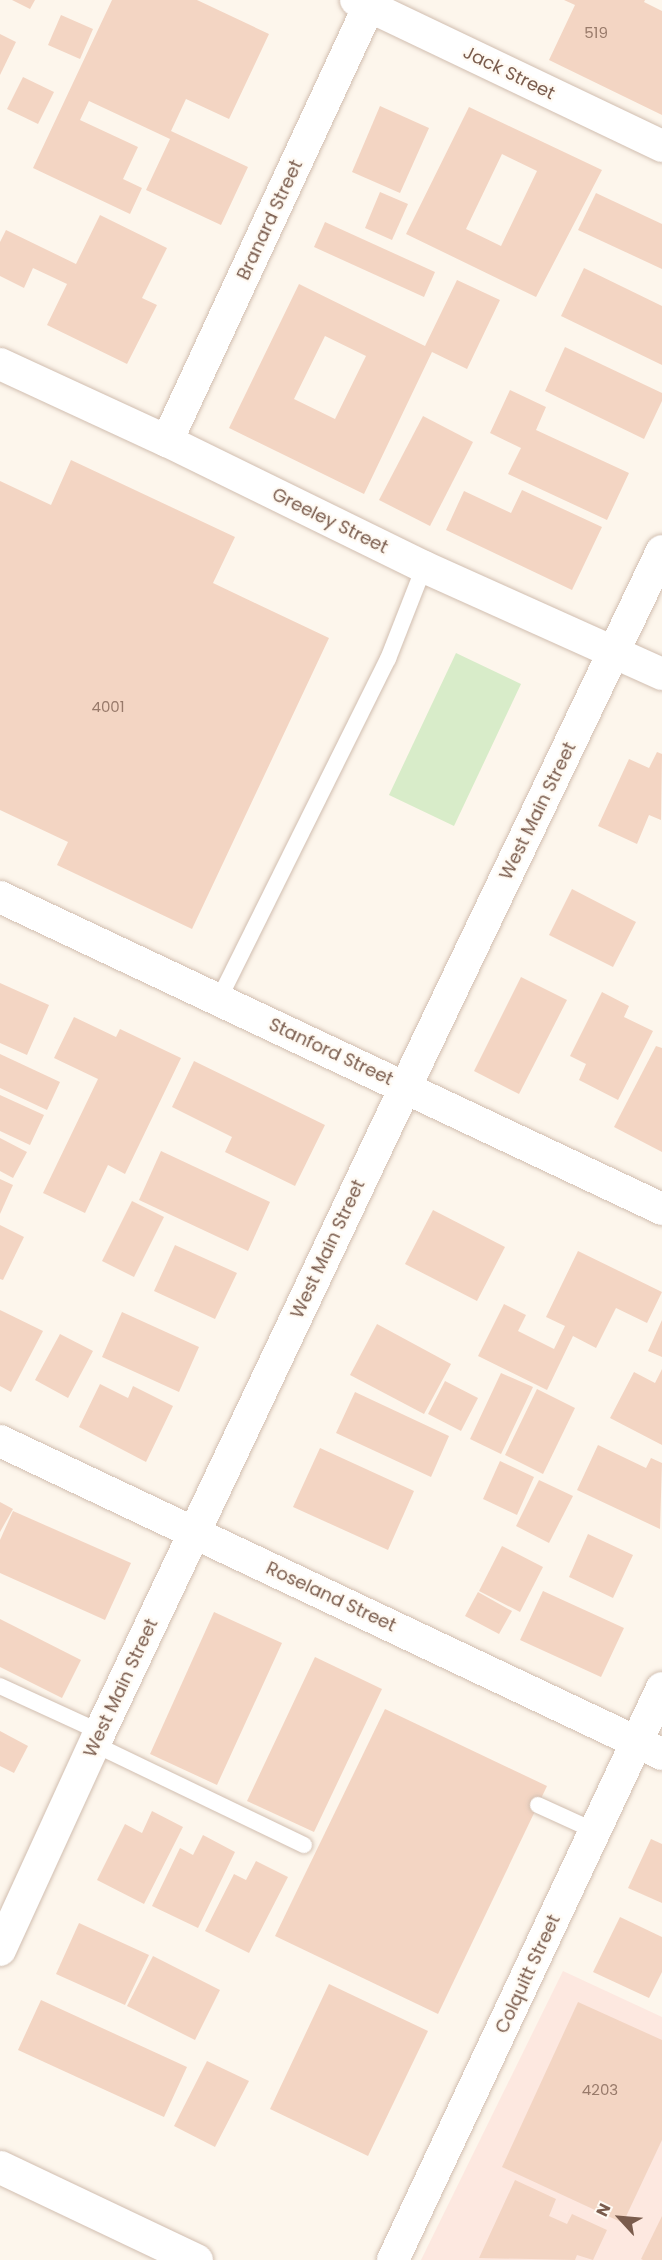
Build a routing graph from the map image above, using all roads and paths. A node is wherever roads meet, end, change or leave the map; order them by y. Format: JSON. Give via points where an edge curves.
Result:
{"nodes":[{"id":1,"x":366,"y":2,"type":"edge"},
{"id":2,"x":662,"y":146,"type":"edge"},
{"id":3,"x":0,"y":364,"type":"edge"},
{"id":4,"x":167,"y":441,"type":"junction"},
{"id":5,"x":662,"y":551,"type":"edge"},
{"id":6,"x":424,"y":567,"type":"junction"},
{"id":7,"x":614,"y":652,"type":"junction"},
{"id":8,"x":662,"y":674,"type":"edge"},
{"id":9,"x":0,"y":897,"type":"edge"},
{"id":10,"x":219,"y":999,"type":"junction"},
{"id":11,"x":405,"y":1086,"type":"junction"},
{"id":12,"x":662,"y":1209,"type":"edge"},
{"id":13,"x":0,"y":1441,"type":"edge"},
{"id":14,"x":194,"y":1533,"type":"junction"},
{"id":15,"x":0,"y":1686,"type":"edge"},
{"id":16,"x":662,"y":1688,"type":"edge"},
{"id":17,"x":97,"y":1738,"type":"junction"},
{"id":18,"x":649,"y":1748,"type":"edge"},
{"id":19,"x":538,"y":1805,"type":"dead end"},
{"id":20,"x":595,"y":1831,"type":"junction"},
{"id":21,"x":304,"y":1845,"type":"dead end"},
{"id":22,"x":2,"y":1940,"type":"edge"},
{"id":23,"x":0,"y":2167,"type":"edge"},
{"id":24,"x":196,"y":2260,"type":"edge"},
{"id":25,"x":393,"y":2260,"type":"edge"}],
"edges":[{"from":1,"to":2,"type":"street","name":"Jack Street"},
{"from":1,"to":4,"type":"street","name":"Branard Street"},
{"from":3,"to":4,"type":"street","name":"Greeley Street"},
{"from":4,"to":6,"type":"street","name":"Greeley Street"},
{"from":5,"to":7,"type":"street","name":"West Main Street"},
{"from":6,"to":7,"type":"street","name":"Greeley Street"},
{"from":6,"to":10,"type":"lane","via":[[388,659]]},
{"from":7,"to":8,"type":"street","name":"Greeley Street"},
{"from":7,"to":11,"type":"street","name":"West Main Street"},
{"from":9,"to":10,"type":"street","name":"Stanford Street"},
{"from":10,"to":11,"type":"street","name":"Stanford Street"},
{"from":11,"to":12,"type":"street","name":"Stanford Street"},
{"from":11,"to":14,"type":"street","name":"West Main Street"},
{"from":13,"to":14,"type":"street","name":"Roseland Street"},
{"from":14,"to":17,"type":"street","name":"West Main Street"},
{"from":14,"to":18,"type":"street","name":"Roseland Street"},
{"from":15,"to":17,"type":"lane"},
{"from":16,"to":18,"type":"street","name":"Colquitt Street"},
{"from":17,"to":21,"type":"lane"},
{"from":17,"to":22,"type":"street","name":"West Main Street"},
{"from":18,"to":20,"type":"street","name":"Colquitt Street"},
{"from":19,"to":20,"type":"lane"},
{"from":20,"to":25,"type":"street","name":"Colquitt Street"},
{"from":23,"to":24,"type":"main road"}]}
